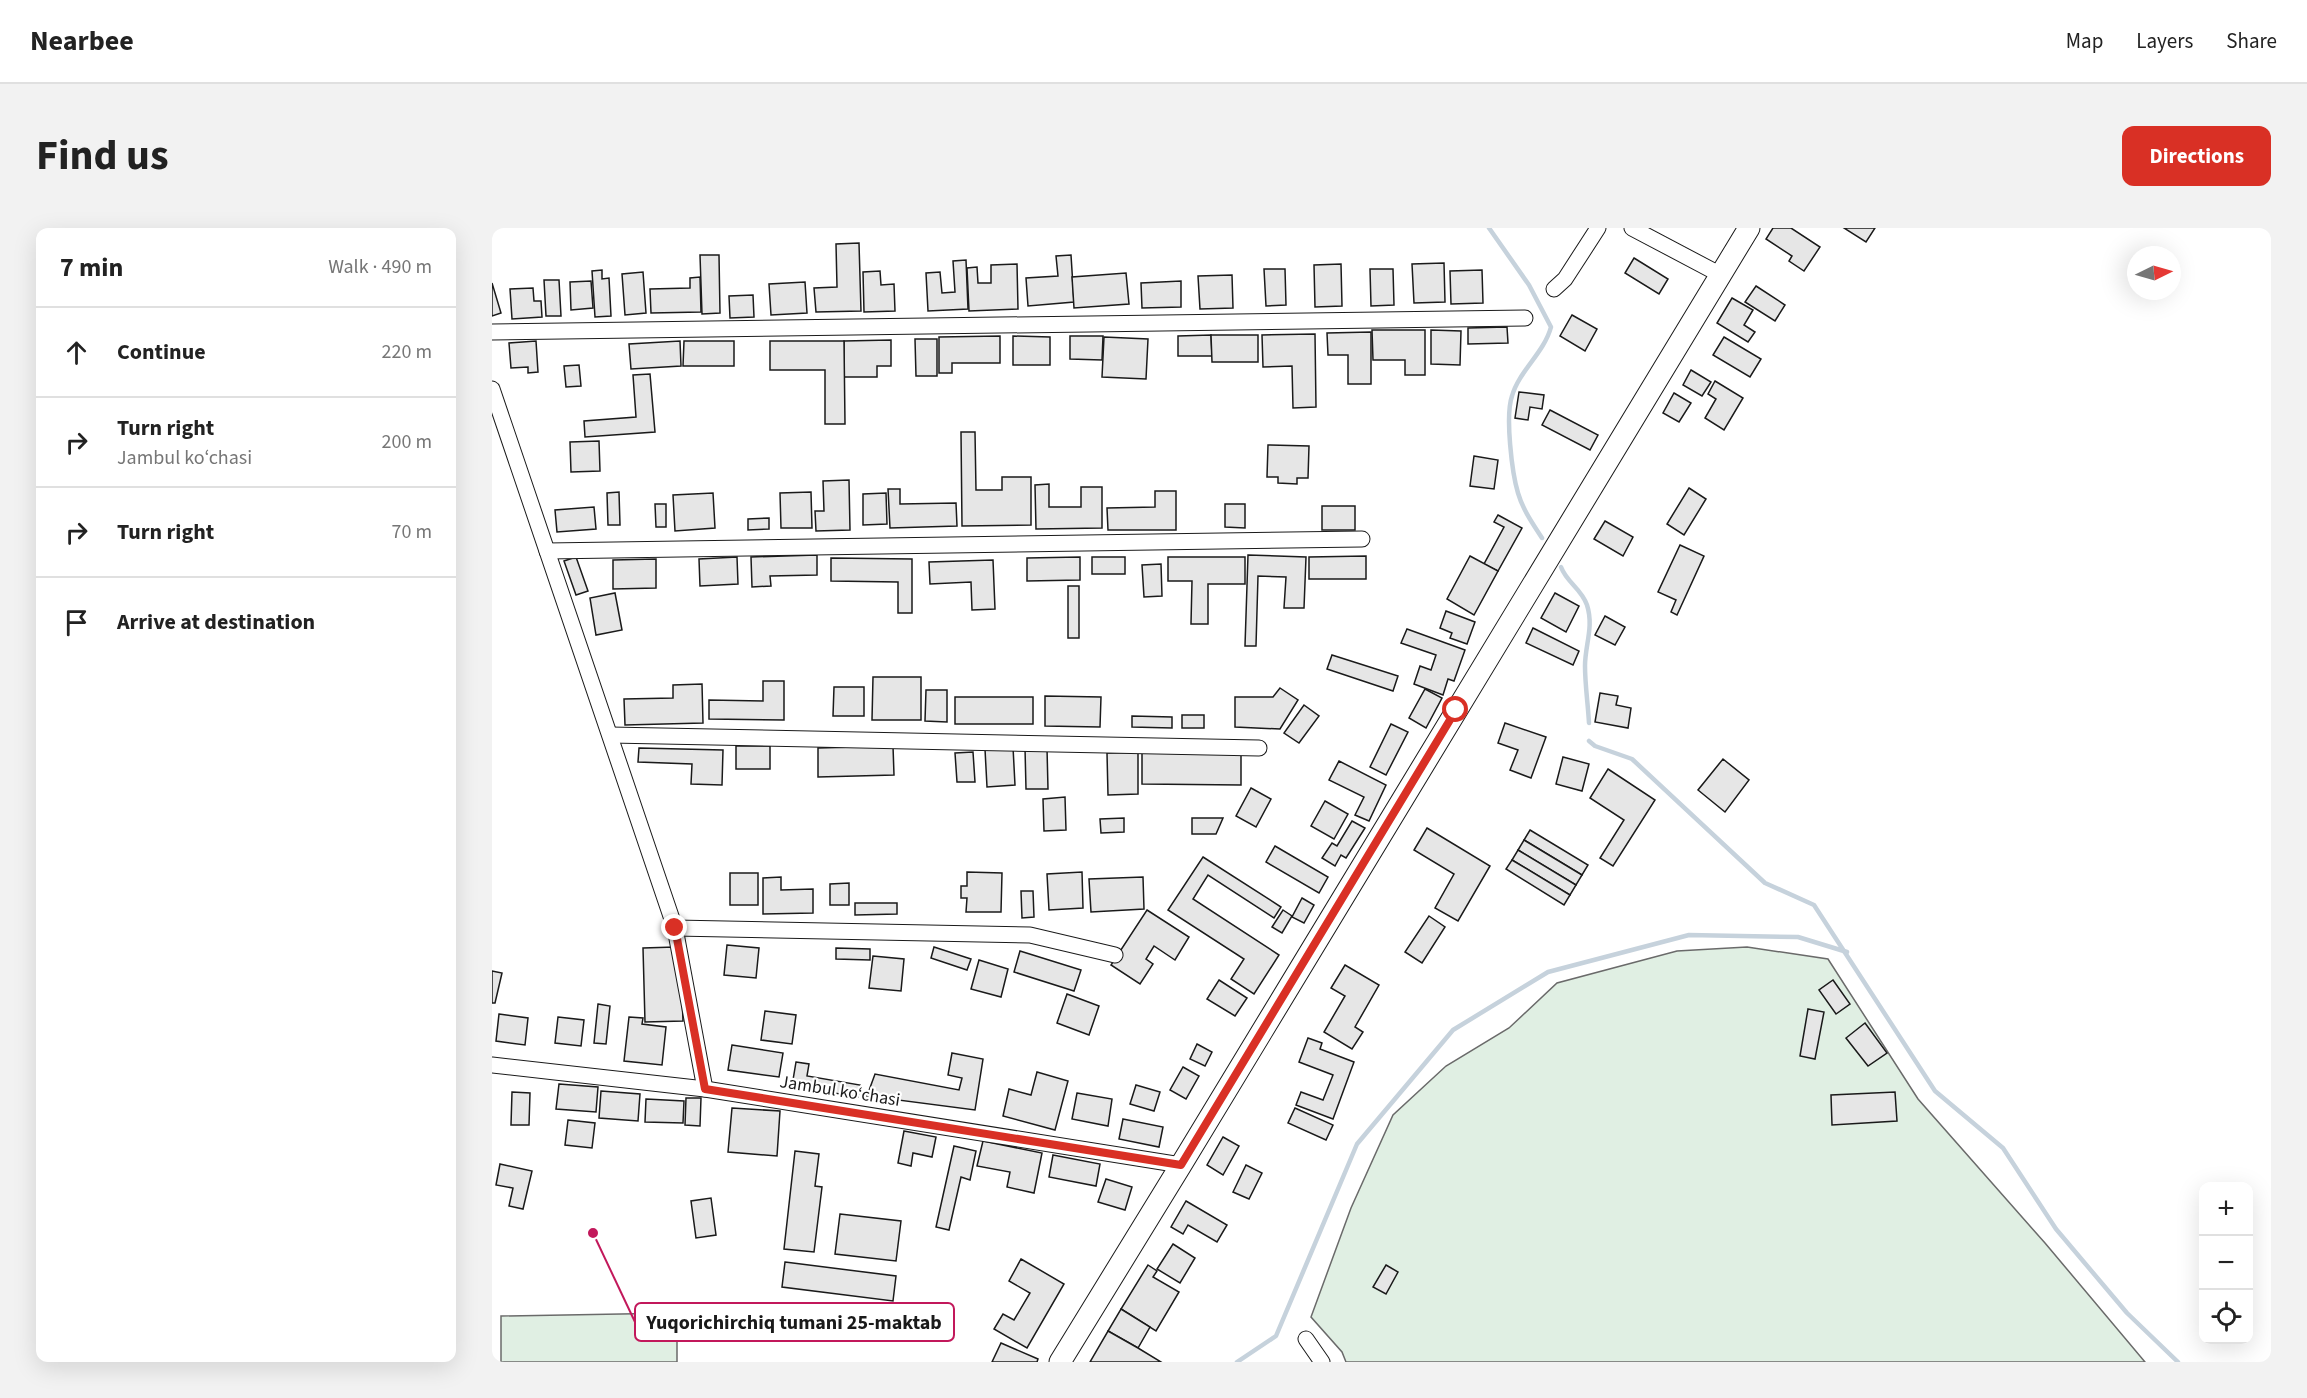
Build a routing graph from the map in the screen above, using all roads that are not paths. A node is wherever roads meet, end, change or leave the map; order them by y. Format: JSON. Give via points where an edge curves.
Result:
{"nodes":[{"id":1,"x":1598,"y":228,"type":"edge"},
{"id":2,"x":1632,"y":228,"type":"edge"},
{"id":3,"x":1749,"y":228,"type":"edge"},
{"id":4,"x":1721,"y":275,"type":"junction"},
{"id":5,"x":1554,"y":289,"type":"dead end"},
{"id":6,"x":1525,"y":318,"type":"dead end"},
{"id":7,"x":492,"y":332,"type":"edge"},
{"id":8,"x":492,"y":389,"type":"edge"},
{"id":9,"x":1362,"y":539,"type":"dead end"},
{"id":10,"x":547,"y":551,"type":"junction"},
{"id":11,"x":610,"y":735,"type":"junction"},
{"id":12,"x":1259,"y":748,"type":"dead end"},
{"id":13,"x":675,"y":928,"type":"junction"},
{"id":14,"x":1114,"y":955,"type":"dead end"},
{"id":15,"x":492,"y":1065,"type":"edge"},
{"id":16,"x":705,"y":1089,"type":"junction"},
{"id":17,"x":1181,"y":1165,"type":"junction"},
{"id":18,"x":1306,"y":1339,"type":"dead end"},
{"id":19,"x":1060,"y":1362,"type":"edge"},
{"id":20,"x":1322,"y":1362,"type":"edge"}],
"edges":[{"from":1,"to":5,"type":"street","via":[[1566,279]]},
{"from":2,"to":4,"type":"street"},
{"from":3,"to":4,"type":"main road"},
{"from":4,"to":17,"type":"main road"},
{"from":6,"to":7,"type":"street"},
{"from":8,"to":10,"type":"street"},
{"from":9,"to":10,"type":"street"},
{"from":10,"to":11,"type":"street"},
{"from":11,"to":12,"type":"street"},
{"from":11,"to":13,"type":"street"},
{"from":13,"to":14,"type":"street","via":[[1030,935]]},
{"from":13,"to":16,"type":"street"},
{"from":15,"to":16,"type":"street","name":"Jambul ko‘chasi"},
{"from":16,"to":17,"type":"street","name":"Jambul ko‘chasi"},
{"from":17,"to":19,"type":"main road"},
{"from":18,"to":20,"type":"street"}]}
